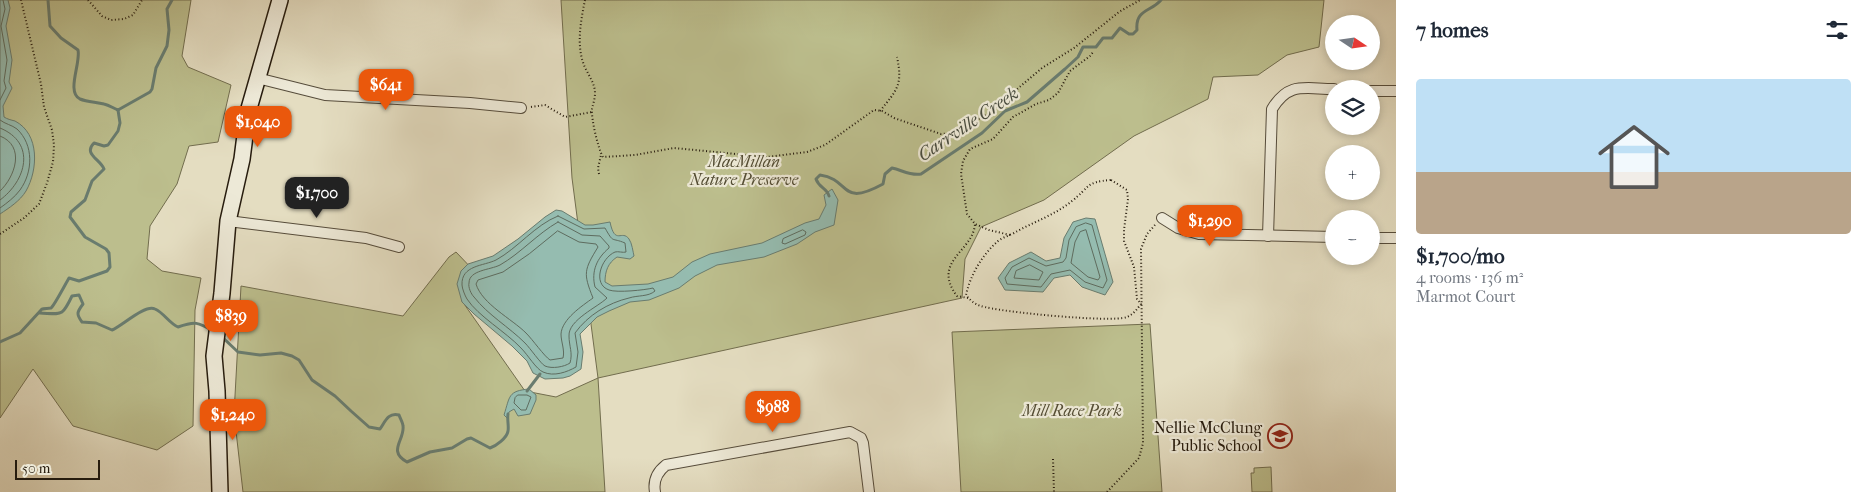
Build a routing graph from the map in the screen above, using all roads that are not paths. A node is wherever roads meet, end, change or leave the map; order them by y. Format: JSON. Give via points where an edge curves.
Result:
{"nodes":[{"id":1,"x":280,"y":0,"type":"edge"},
{"id":2,"x":258,"y":78,"type":"junction"},
{"id":3,"x":1325,"y":89,"type":"edge"},
{"id":4,"x":1380,"y":90,"type":"edge"},
{"id":5,"x":1396,"y":91,"type":"edge"},
{"id":6,"x":521,"y":108,"type":"road end"},
{"id":7,"x":1162,"y":218,"type":"road end"},
{"id":8,"x":228,"y":221,"type":"junction"},
{"id":9,"x":1268,"y":236,"type":"junction"},
{"id":10,"x":1325,"y":237,"type":"edge"},
{"id":11,"x":1380,"y":238,"type":"edge"},
{"id":12,"x":1396,"y":238,"type":"edge"},
{"id":13,"x":399,"y":247,"type":"dead end"},
{"id":14,"x":220,"y":492,"type":"edge"},
{"id":15,"x":655,"y":492,"type":"edge"},
{"id":16,"x":869,"y":492,"type":"edge"}],
"edges":[{"from":1,"to":2,"type":"street"},
{"from":2,"to":6,"type":"street","via":[[325,95]]},
{"from":2,"to":8,"type":"street","via":[[248,112],[242,159]]},
{"from":3,"to":9,"type":"street","via":[[1297,88],[1286,92],[1272,109]]},
{"from":4,"to":5,"type":"street"},
{"from":7,"to":9,"type":"street","via":[[1178,228],[1199,234]]},
{"from":8,"to":13,"type":"street","via":[[366,238]]},
{"from":8,"to":14,"type":"street","via":[[214,356]]},
{"from":9,"to":10,"type":"street"},
{"from":11,"to":12,"type":"street"},
{"from":15,"to":16,"type":"street","via":[[656,478],[666,465],[850,432],[861,438],[863,443]]}]}
